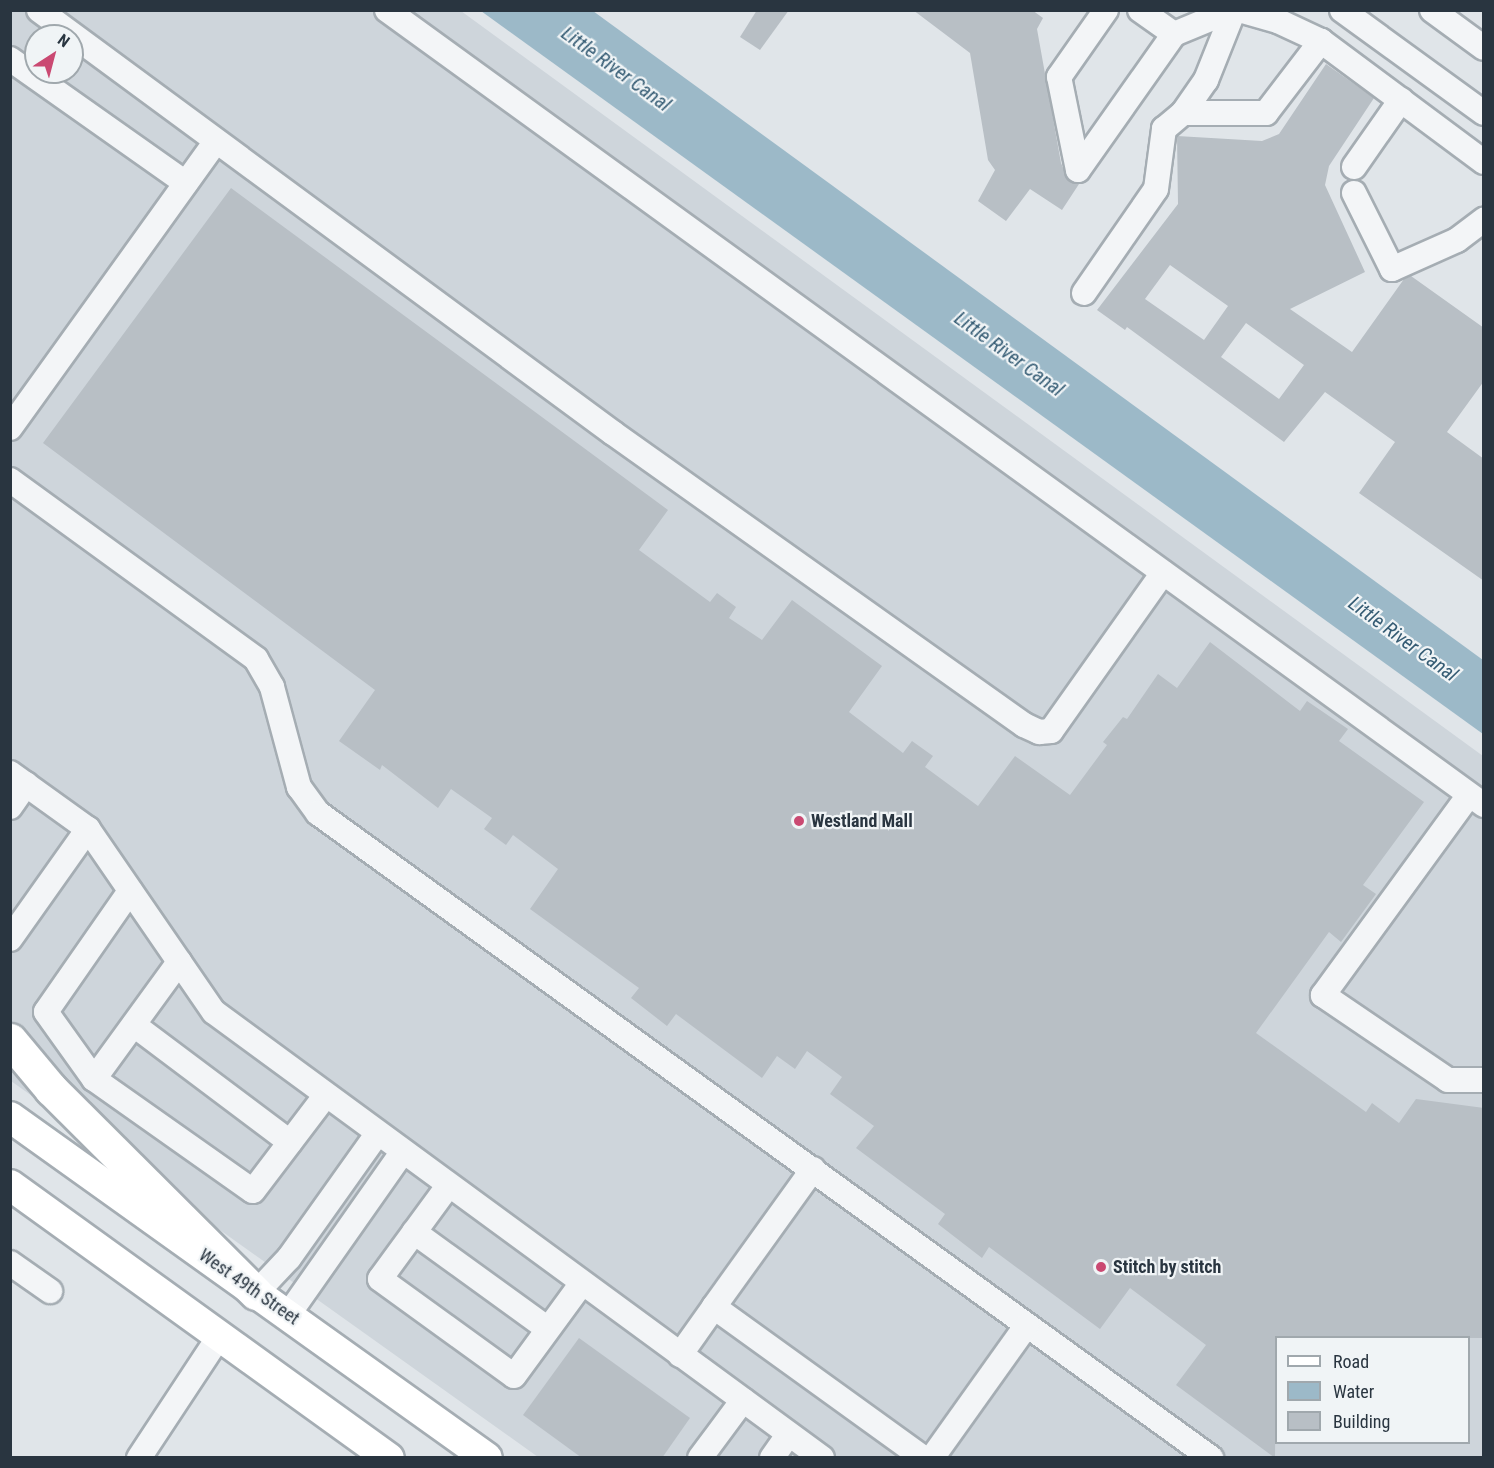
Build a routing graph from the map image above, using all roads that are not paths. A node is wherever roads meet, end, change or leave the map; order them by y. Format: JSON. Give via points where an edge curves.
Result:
{"nodes":[{"id":1,"x":39,"y":10,"type":"edge"},
{"id":2,"x":387,"y":10,"type":"edge"},
{"id":3,"x":1106,"y":10,"type":"edge"},
{"id":4,"x":1140,"y":10,"type":"edge"},
{"id":5,"x":1235,"y":10,"type":"edge"},
{"id":6,"x":1342,"y":10,"type":"edge"},
{"id":7,"x":1432,"y":10,"type":"edge"},
{"id":8,"x":1174,"y":34,"type":"junction"},
{"id":9,"x":1321,"y":41,"type":"junction"},
{"id":10,"x":1484,"y":48,"type":"edge"},
{"id":11,"x":10,"y":59,"type":"edge"},
{"id":12,"x":1401,"y":100,"type":"junction"},
{"id":13,"x":1183,"y":113,"type":"junction"},
{"id":14,"x":1484,"y":113,"type":"edge"},
{"id":15,"x":216,"y":141,"type":"junction"},
{"id":16,"x":1484,"y":162,"type":"edge"},
{"id":17,"x":1354,"y":167,"type":"dead end"},
{"id":18,"x":186,"y":183,"type":"junction"},
{"id":19,"x":1354,"y":193,"type":"dead end"},
{"id":20,"x":1484,"y":220,"type":"edge"},
{"id":21,"x":1084,"y":293,"type":"dead end"},
{"id":22,"x":10,"y":429,"type":"edge"},
{"id":23,"x":10,"y":480,"type":"edge"},
{"id":24,"x":1163,"y":573,"type":"junction"},
{"id":25,"x":18,"y":779,"type":"edge"},
{"id":26,"x":1476,"y":800,"type":"edge"},
{"id":27,"x":10,"y":807,"type":"edge"},
{"id":28,"x":88,"y":829,"type":"junction"},
{"id":29,"x":130,"y":891,"type":"junction"},
{"id":30,"x":10,"y":939,"type":"edge"},
{"id":31,"x":179,"y":962,"type":"junction"},
{"id":32,"x":134,"y":1025,"type":"junction"},
{"id":33,"x":10,"y":1040,"type":"edge"},
{"id":34,"x":94,"y":1079,"type":"junction"},
{"id":35,"x":1484,"y":1080,"type":"edge"},
{"id":36,"x":326,"y":1096,"type":"junction"},
{"id":37,"x":10,"y":1117,"type":"edge"},
{"id":38,"x":377,"y":1134,"type":"junction"},
{"id":39,"x":290,"y":1142,"type":"junction"},
{"id":40,"x":402,"y":1153,"type":"junction"},
{"id":41,"x":813,"y":1170,"type":"junction"},
{"id":42,"x":10,"y":1185,"type":"edge"},
{"id":43,"x":448,"y":1186,"type":"junction"},
{"id":44,"x":414,"y":1232,"type":"junction"},
{"id":45,"x":10,"y":1263,"type":"edge"},
{"id":46,"x":582,"y":1283,"type":"junction"},
{"id":47,"x":50,"y":1291,"type":"dead end"},
{"id":48,"x":256,"y":1293,"type":"junction"},
{"id":49,"x":714,"y":1307,"type":"junction"},
{"id":50,"x":288,"y":1315,"type":"junction"},
{"id":51,"x":1027,"y":1325,"type":"junction"},
{"id":52,"x":548,"y":1329,"type":"junction"},
{"id":53,"x":220,"y":1335,"type":"junction"},
{"id":54,"x":680,"y":1355,"type":"junction"},
{"id":55,"x":743,"y":1400,"type":"junction"},
{"id":56,"x":789,"y":1434,"type":"junction"},
{"id":57,"x":386,"y":1456,"type":"edge"},
{"id":58,"x":817,"y":1456,"type":"edge"},
{"id":59,"x":139,"y":1458,"type":"edge"},
{"id":60,"x":487,"y":1458,"type":"edge"},
{"id":61,"x":700,"y":1458,"type":"edge"},
{"id":62,"x":772,"y":1458,"type":"edge"},
{"id":63,"x":923,"y":1458,"type":"edge"},
{"id":64,"x":932,"y":1458,"type":"edge"},
{"id":65,"x":1211,"y":1458,"type":"edge"}],
"edges":[{"from":1,"to":15,"type":"street"},
{"from":2,"to":24,"type":"street"},
{"from":3,"to":8,"type":"street","via":[[1059,77],[1078,170]]},
{"from":4,"to":8,"type":"street"},
{"from":5,"to":8,"type":"street"},
{"from":5,"to":9,"type":"street","via":[[1278,21]]},
{"from":5,"to":13,"type":"street","via":[[1206,80]]},
{"from":6,"to":14,"type":"street"},
{"from":7,"to":10,"type":"street"},
{"from":9,"to":12,"type":"street"},
{"from":9,"to":13,"type":"street","via":[[1266,113]]},
{"from":11,"to":18,"type":"street"},
{"from":12,"to":16,"type":"street"},
{"from":12,"to":17,"type":"street"},
{"from":13,"to":21,"type":"street","via":[[1164,129],[1156,189]]},
{"from":15,"to":18,"type":"street"},
{"from":15,"to":24,"type":"street","via":[[613,433],[1039,732],[1051,731]]},
{"from":18,"to":22,"type":"street"},
{"from":19,"to":20,"type":"street","via":[[1392,269],[1457,240]]},
{"from":23,"to":41,"type":"street","via":[[256,659],[272,687],[299,787],[318,813]]},
{"from":24,"to":26,"type":"street"},
{"from":25,"to":27,"type":"street"},
{"from":25,"to":28,"type":"street"},
{"from":26,"to":35,"type":"street","via":[[1323,996],[1448,1080]]},
{"from":28,"to":29,"type":"street"},
{"from":28,"to":30,"type":"street"},
{"from":29,"to":31,"type":"street"},
{"from":29,"to":34,"type":"street","via":[[46,1012]]},
{"from":31,"to":32,"type":"street"},
{"from":31,"to":36,"type":"street","via":[[214,1012]]},
{"from":32,"to":34,"type":"street"},
{"from":32,"to":39,"type":"street"},
{"from":33,"to":48,"type":"highway","via":[[51,1089]]},
{"from":34,"to":39,"type":"street","via":[[253,1191]]},
{"from":36,"to":38,"type":"street"},
{"from":36,"to":39,"type":"street"},
{"from":37,"to":48,"type":"main road","name":"West 49th Street"},
{"from":38,"to":40,"type":"street"},
{"from":38,"to":48,"type":"street","via":[[289,1258]]},
{"from":40,"to":43,"type":"street"},
{"from":40,"to":50,"type":"street"},
{"from":41,"to":49,"type":"street"},
{"from":41,"to":51,"type":"street"},
{"from":42,"to":53,"type":"main road"},
{"from":43,"to":44,"type":"street"},
{"from":43,"to":46,"type":"street"},
{"from":44,"to":52,"type":"street"},
{"from":44,"to":52,"type":"street","via":[[380,1279],[514,1376]]},
{"from":45,"to":47,"type":"street"},
{"from":46,"to":52,"type":"street"},
{"from":46,"to":54,"type":"street"},
{"from":48,"to":50,"type":"main road","name":"West 49th Street"},
{"from":49,"to":54,"type":"street"},
{"from":49,"to":63,"type":"street"},
{"from":50,"to":60,"type":"main road","name":"West 49th Street"},
{"from":51,"to":64,"type":"street"},
{"from":51,"to":65,"type":"street"},
{"from":53,"to":57,"type":"main road"},
{"from":53,"to":59,"type":"street"},
{"from":54,"to":55,"type":"street"},
{"from":55,"to":56,"type":"street"},
{"from":55,"to":61,"type":"street"},
{"from":56,"to":58,"type":"street"},
{"from":56,"to":62,"type":"street"}]}
